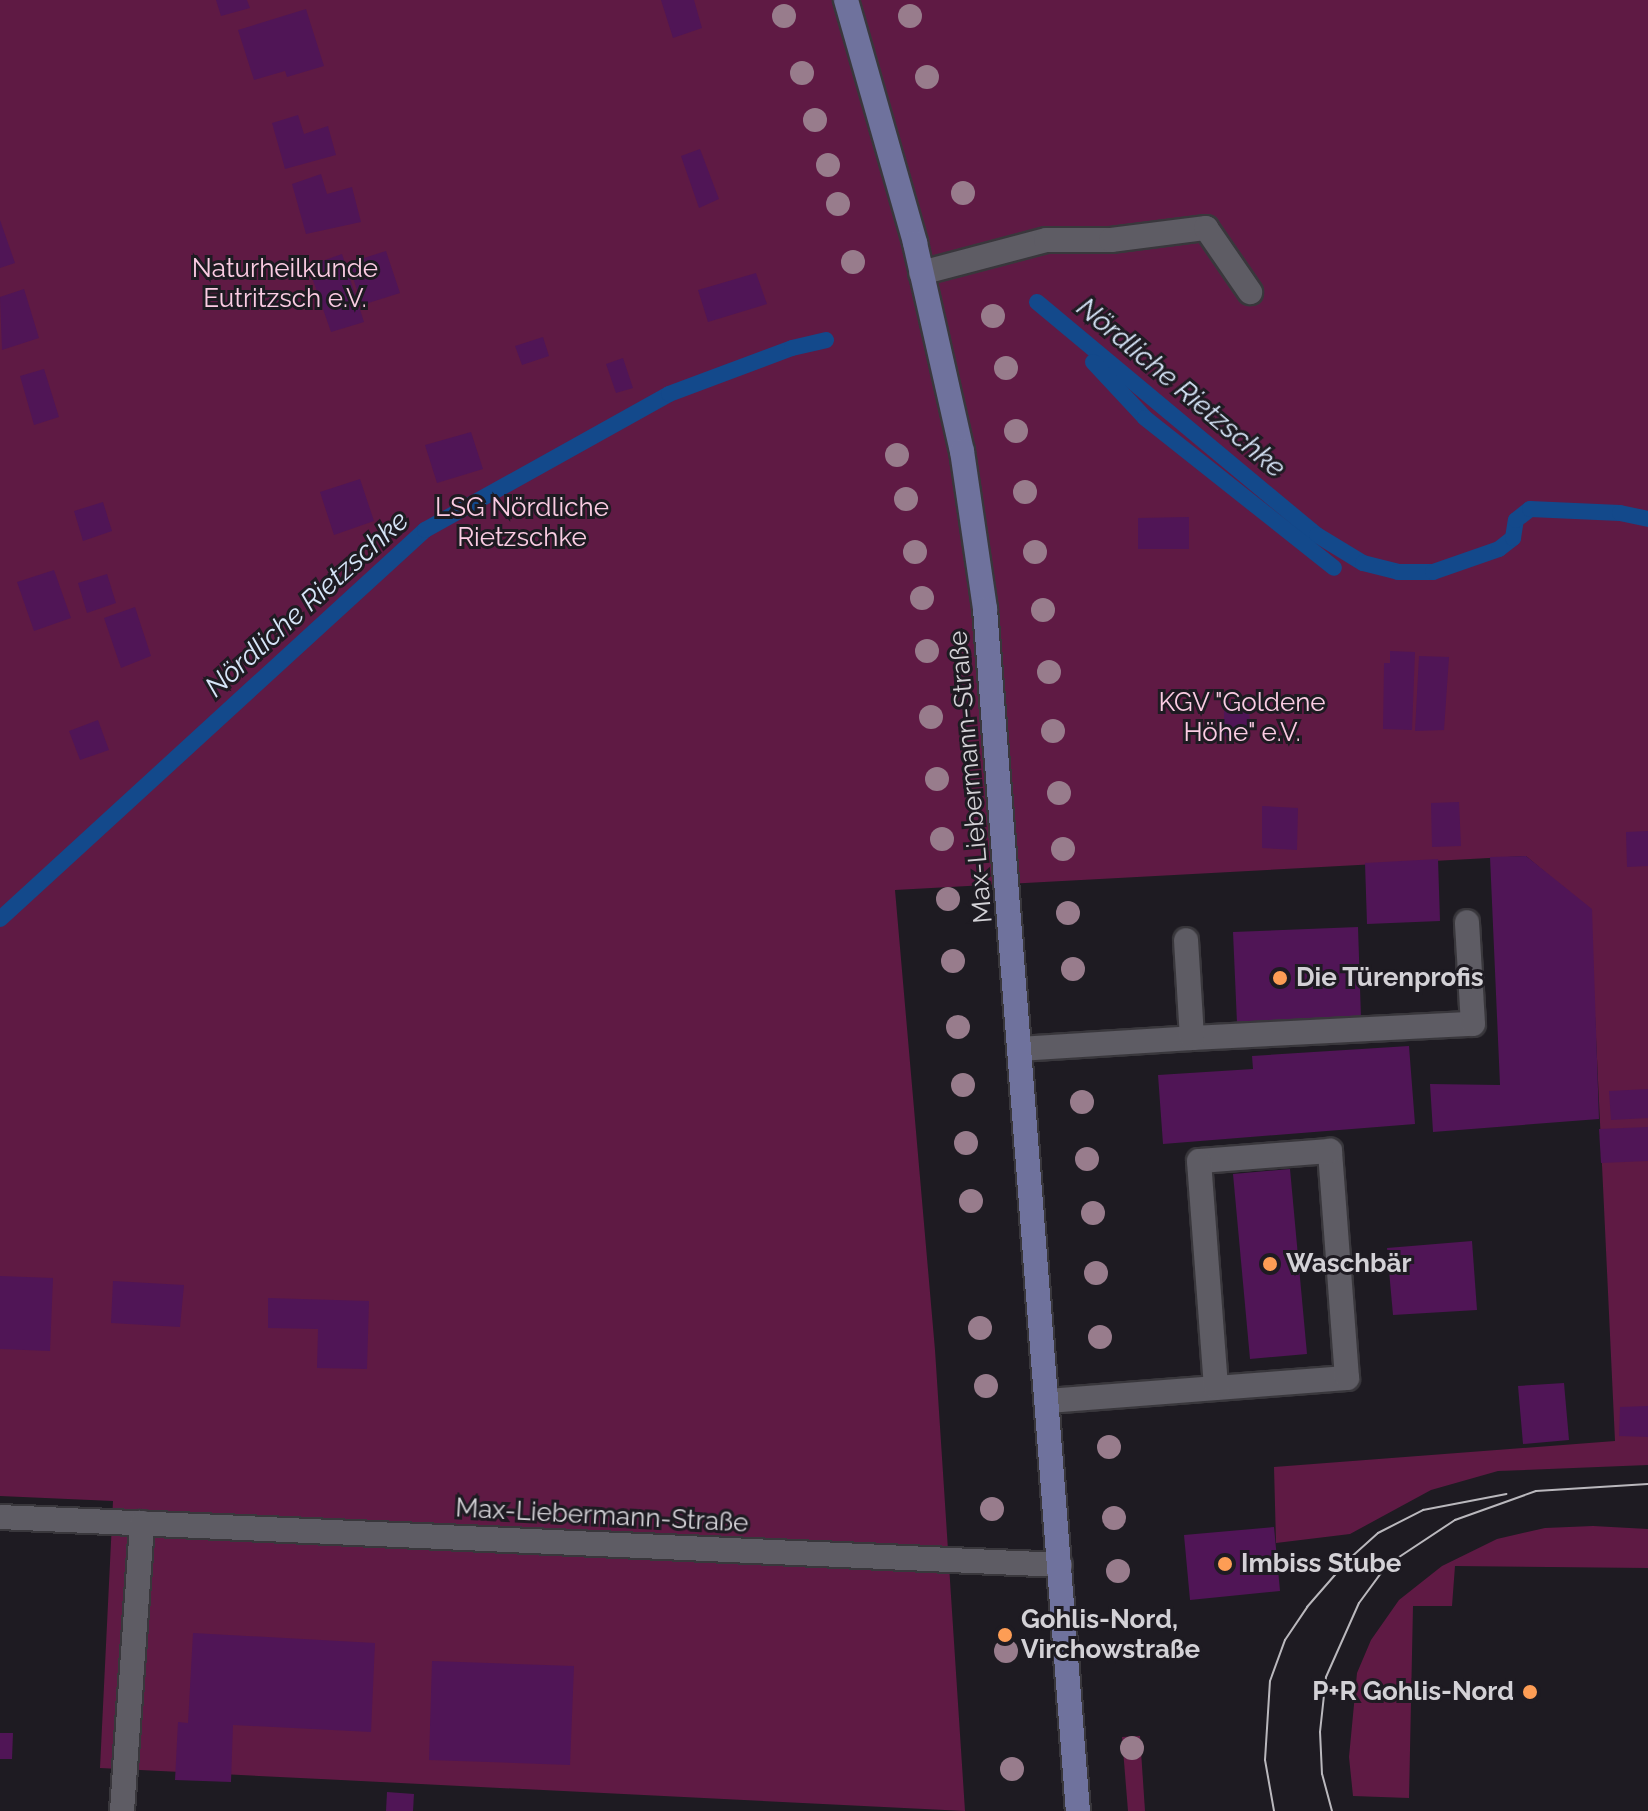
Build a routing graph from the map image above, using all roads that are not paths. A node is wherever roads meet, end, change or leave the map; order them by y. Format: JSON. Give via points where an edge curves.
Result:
{"nodes":[{"id":1,"x":846,"y":0,"type":"edge"},
{"id":2,"x":921,"y":273,"type":"junction"},
{"id":3,"x":1250,"y":292,"type":"dead end"},
{"id":4,"x":1467,"y":922,"type":"dead end"},
{"id":5,"x":1186,"y":940,"type":"dead end"},
{"id":6,"x":1192,"y":1038,"type":"junction"},
{"id":7,"x":1019,"y":1049,"type":"junction"},
{"id":8,"x":1216,"y":1387,"type":"junction"},
{"id":9,"x":1047,"y":1401,"type":"junction"},
{"id":10,"x":0,"y":1517,"type":"edge"},
{"id":11,"x":142,"y":1523,"type":"junction"},
{"id":12,"x":1060,"y":1565,"type":"junction"},
{"id":13,"x":122,"y":1811,"type":"edge"},
{"id":14,"x":1078,"y":1811,"type":"edge"}],
"edges":[{"from":1,"to":2,"type":"main road","name":"Max-Liebermann-Straße"},
{"from":2,"to":3,"type":"street","via":[[1046,240],[1111,240],[1206,228]]},
{"from":2,"to":7,"type":"main road","name":"Max-Liebermann-Straße","via":[[962,451],[985,609]]},
{"from":4,"to":6,"type":"street","via":[[1473,1024]]},
{"from":5,"to":6,"type":"street"},
{"from":6,"to":7,"type":"street"},
{"from":7,"to":9,"type":"main road","name":"Max-Liebermann-Straße"},
{"from":8,"to":8,"type":"street","via":[[1199,1161],[1330,1151],[1347,1378]]},
{"from":8,"to":9,"type":"street"},
{"from":9,"to":12,"type":"main road","name":"Max-Liebermann-Straße"},
{"from":10,"to":11,"type":"street","name":"Max-Liebermann-Straße"},
{"from":11,"to":12,"type":"street","name":"Max-Liebermann-Straße"},
{"from":11,"to":13,"type":"street"},
{"from":12,"to":14,"type":"main road","name":"Max-Liebermann-Straße"}]}
